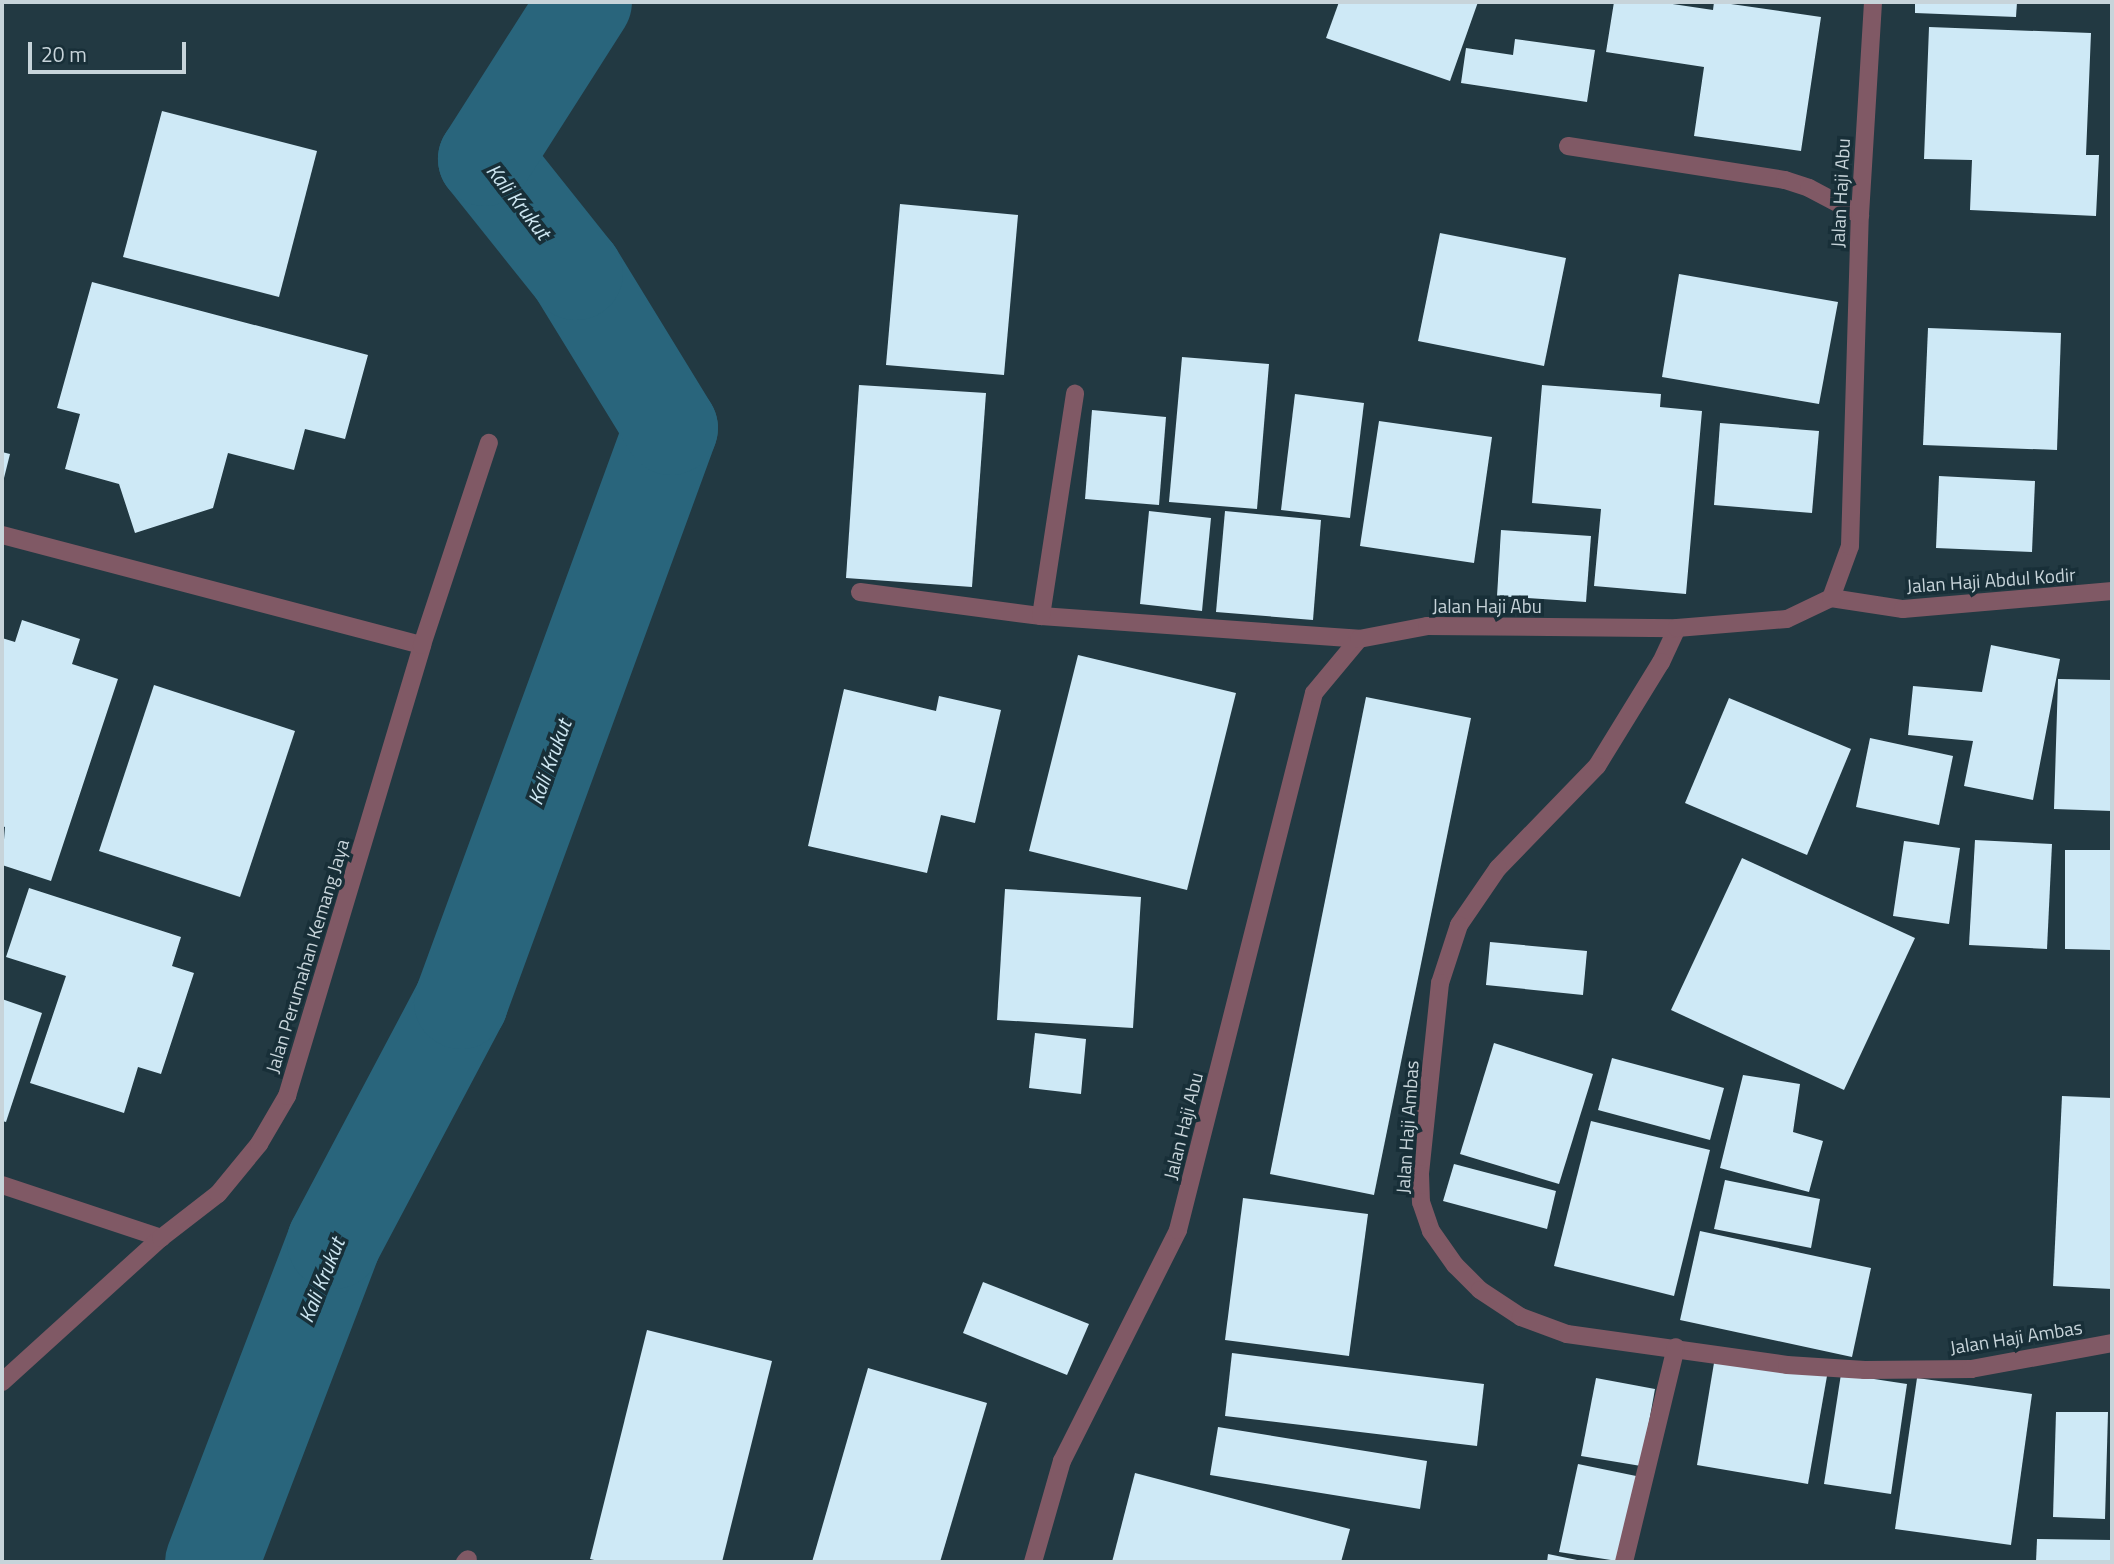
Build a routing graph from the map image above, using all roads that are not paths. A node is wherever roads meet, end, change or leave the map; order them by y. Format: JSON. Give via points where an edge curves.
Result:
{"nodes":[{"id":1,"x":1873,"y":2,"type":"edge"},
{"id":2,"x":1569,"y":146,"type":"dead end"},
{"id":3,"x":1860,"y":215,"type":"junction"},
{"id":4,"x":1075,"y":394,"type":"dead end"},
{"id":5,"x":489,"y":443,"type":"dead end"},
{"id":6,"x":2,"y":535,"type":"edge"},
{"id":7,"x":860,"y":592,"type":"dead end"},
{"id":8,"x":2112,"y":592,"type":"edge"},
{"id":9,"x":1831,"y":598,"type":"junction"},
{"id":10,"x":1041,"y":617,"type":"junction"},
{"id":11,"x":1677,"y":628,"type":"junction"},
{"id":12,"x":1359,"y":639,"type":"junction"},
{"id":13,"x":422,"y":645,"type":"junction"},
{"id":14,"x":2,"y":1185,"type":"edge"},
{"id":15,"x":161,"y":1238,"type":"junction"},
{"id":16,"x":2112,"y":1343,"type":"edge"},
{"id":17,"x":1676,"y":1347,"type":"junction"},
{"id":18,"x":2,"y":1382,"type":"edge"},
{"id":19,"x":1033,"y":1562,"type":"edge"},
{"id":20,"x":1624,"y":1562,"type":"edge"}],
"edges":[{"from":1,"to":3,"type":"street","name":"Jalan Haji Abu"},
{"from":2,"to":3,"type":"street","via":[[1785,180]]},
{"from":3,"to":9,"type":"street","name":"Jalan Haji Abu","via":[[1850,546]]},
{"from":4,"to":10,"type":"street"},
{"from":5,"to":13,"type":"street","name":"Jalan Perumahan Kemang Jaya"},
{"from":6,"to":13,"type":"street"},
{"from":7,"to":10,"type":"street"},
{"from":8,"to":9,"type":"street","name":"Jalan Haji Abdul Kodir","via":[[1903,609]]},
{"from":9,"to":11,"type":"street","name":"Jalan Haji Abu","via":[[1787,619]]},
{"from":10,"to":12,"type":"street"},
{"from":11,"to":12,"type":"street","name":"Jalan Haji Abu","via":[[1427,626]]},
{"from":11,"to":17,"type":"street","name":"Jalan Haji Ambas","via":[[1597,766],[1498,867],[1459,925],[1440,983],[1420,1174],[1421,1202],[1431,1231],[1480,1290],[1521,1317],[1567,1334]]},
{"from":12,"to":19,"type":"street","name":"Jalan Haji Abu","via":[[1314,693],[1178,1230],[1062,1461]]},
{"from":13,"to":15,"type":"street","name":"Jalan Perumahan Kemang Jaya","via":[[287,1097],[259,1144],[218,1194]]},
{"from":14,"to":15,"type":"street"},
{"from":15,"to":18,"type":"street","name":"Jalan Perumahan Kemang Jaya"},
{"from":16,"to":17,"type":"street","name":"Jalan Haji Ambas","via":[[1971,1369],[1865,1370],[1787,1365]]},
{"from":17,"to":20,"type":"street"}]}
